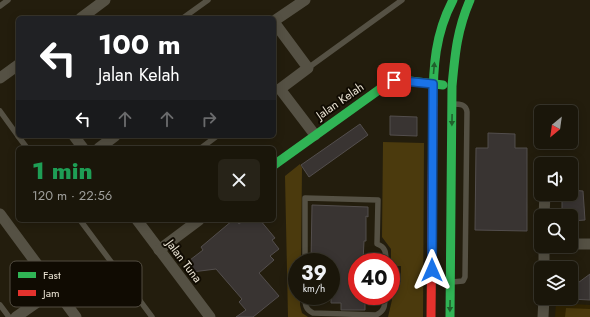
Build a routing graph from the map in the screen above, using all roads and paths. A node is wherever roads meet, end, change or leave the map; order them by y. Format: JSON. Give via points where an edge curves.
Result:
{"nodes":[{"id":1,"x":8,"y":0,"type":"edge"},
{"id":2,"x":106,"y":0,"type":"edge"},
{"id":3,"x":208,"y":0,"type":"edge"},
{"id":4,"x":305,"y":0,"type":"edge"},
{"id":5,"x":402,"y":0,"type":"edge"},
{"id":6,"x":453,"y":0,"type":"edge"},
{"id":7,"x":470,"y":0,"type":"edge"},
{"id":8,"x":0,"y":6,"type":"edge"},
{"id":9,"x":84,"y":16,"type":"edge"},
{"id":10,"x":186,"y":16,"type":"edge"},
{"id":11,"x":276,"y":20,"type":"edge"},
{"id":12,"x":276,"y":24,"type":"edge"},
{"id":13,"x":16,"y":66,"type":"edge"},
{"id":14,"x":308,"y":68,"type":"junction"},
{"id":15,"x":0,"y":78,"type":"edge"},
{"id":16,"x":433,"y":84,"type":"junction"},
{"id":17,"x":452,"y":86,"type":"junction"},
{"id":18,"x":277,"y":91,"type":"edge"},
{"id":19,"x":452,"y":104,"type":"junction"},
{"id":20,"x":0,"y":111,"type":"edge"},
{"id":21,"x":16,"y":133,"type":"edge"},
{"id":22,"x":315,"y":135,"type":"junction"},
{"id":23,"x":112,"y":138,"type":"edge"},
{"id":24,"x":214,"y":138,"type":"edge"},
{"id":25,"x":102,"y":146,"type":"edge"},
{"id":26,"x":204,"y":146,"type":"edge"},
{"id":27,"x":276,"y":164,"type":"edge"},
{"id":28,"x":0,"y":214,"type":"edge"},
{"id":29,"x":81,"y":222,"type":"edge"},
{"id":30,"x":138,"y":222,"type":"edge"},
{"id":31,"x":196,"y":222,"type":"edge"},
{"id":32,"x":578,"y":244,"type":"edge"},
{"id":33,"x":590,"y":244,"type":"edge"},
{"id":34,"x":159,"y":250,"type":"junction"},
{"id":35,"x":305,"y":253,"type":"edge"},
{"id":36,"x":386,"y":253,"type":"edge"},
{"id":37,"x":35,"y":261,"type":"edge"},
{"id":38,"x":110,"y":261,"type":"edge"},
{"id":39,"x":450,"y":282,"type":"junction"},
{"id":40,"x":142,"y":304,"type":"edge"},
{"id":41,"x":0,"y":305,"type":"edge"},
{"id":42,"x":305,"y":305,"type":"edge"},
{"id":43,"x":385,"y":305,"type":"edge"},
{"id":44,"x":544,"y":305,"type":"edge"},
{"id":45,"x":30,"y":307,"type":"edge"},
{"id":46,"x":69,"y":307,"type":"edge"},
{"id":47,"x":371,"y":316,"type":"edge"},
{"id":48,"x":9,"y":317,"type":"edge"},
{"id":49,"x":16,"y":317,"type":"edge"},
{"id":50,"x":76,"y":317,"type":"edge"},
{"id":51,"x":152,"y":317,"type":"edge"},
{"id":52,"x":210,"y":317,"type":"edge"},
{"id":53,"x":431,"y":317,"type":"edge"},
{"id":54,"x":450,"y":317,"type":"edge"},
{"id":55,"x":543,"y":317,"type":"edge"}],
"edges":[{"from":1,"to":8,"type":"lane"},
{"from":2,"to":9,"type":"street"},
{"from":3,"to":10,"type":"lane"},
{"from":4,"to":11,"type":"street"},
{"from":5,"to":14,"type":"lane"},
{"from":16,"to":6,"type":"street","one_way":true,"via":[[436,41]]},
{"from":7,"to":17,"type":"street","via":[[462,18],[455,49]]},
{"from":12,"to":14,"type":"street"},
{"from":13,"to":15,"type":"street"},
{"from":14,"to":18,"type":"street"},
{"from":16,"to":17,"type":"street","name":"Jalan Kelah"},
{"from":16,"to":22,"type":"street","name":"Jalan Kelah","via":[[394,80]]},
{"from":16,"to":53,"type":"street"},
{"from":17,"to":19,"type":"street"},
{"from":18,"to":22,"type":"street"},
{"from":19,"to":39,"type":"street","one_way":true},
{"from":19,"to":39,"type":"lane","via":[[463,105],[467,112],[465,276],[463,280]]},
{"from":20,"to":21,"type":"lane"},
{"from":22,"to":27,"type":"street","name":"Jalan Kelah"},
{"from":23,"to":25,"type":"street"},
{"from":24,"to":26,"type":"lane"},
{"from":28,"to":37,"type":"street"},
{"from":29,"to":38,"type":"lane"},
{"from":30,"to":34,"type":"street","name":"Jalan Tuna"},
{"from":31,"to":34,"type":"street"},
{"from":32,"to":33,"type":"street"},
{"from":34,"to":52,"type":"street","name":"Jalan Tuna"},
{"from":35,"to":36,"type":"lane","via":[[305,198],[378,200],[377,244],[381,245]]},
{"from":39,"to":54,"type":"street","one_way":true},
{"from":40,"to":51,"type":"lane"},
{"from":41,"to":48,"type":"lane"},
{"from":42,"to":47,"type":"lane","via":[[313,313]]},
{"from":43,"to":47,"type":"lane","via":[[383,310]]},
{"from":44,"to":55,"type":"street"},
{"from":45,"to":49,"type":"street"},
{"from":46,"to":50,"type":"street"}]}
